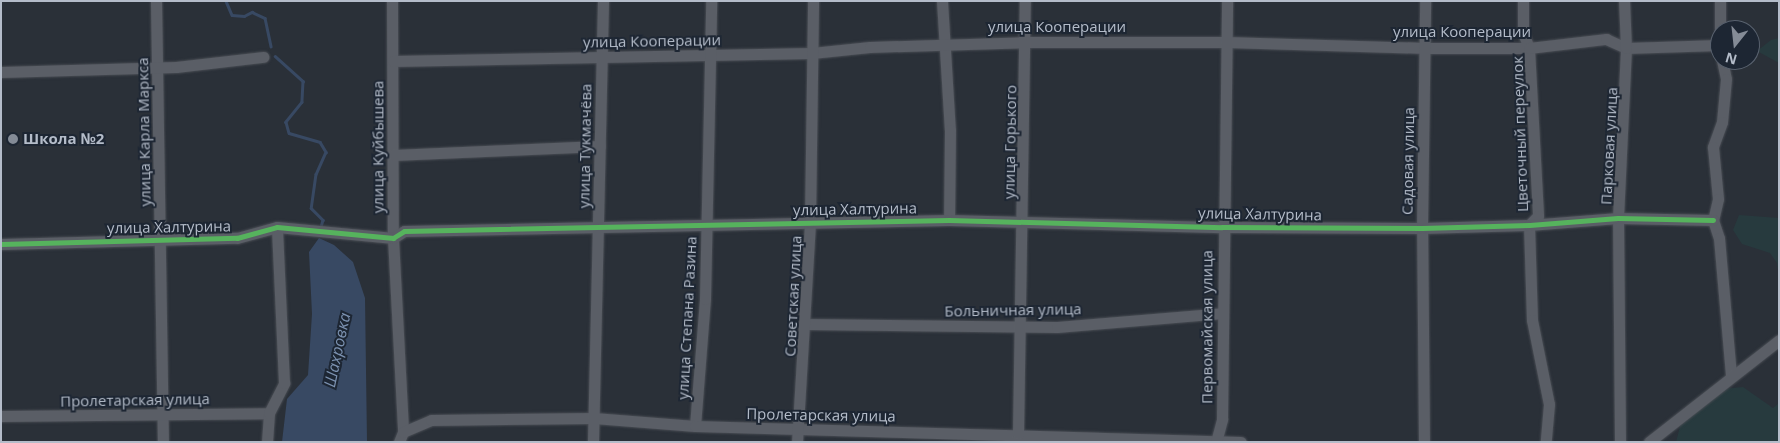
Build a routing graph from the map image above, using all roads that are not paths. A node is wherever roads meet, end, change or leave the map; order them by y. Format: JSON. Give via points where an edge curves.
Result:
{"nodes":[{"id":1,"x":156,"y":1,"type":"edge"},
{"id":2,"x":392,"y":1,"type":"edge"},
{"id":3,"x":603,"y":1,"type":"edge"},
{"id":4,"x":711,"y":1,"type":"edge"},
{"id":5,"x":813,"y":1,"type":"edge"},
{"id":6,"x":942,"y":1,"type":"edge"},
{"id":7,"x":1025,"y":1,"type":"edge"},
{"id":8,"x":1227,"y":1,"type":"edge"},
{"id":9,"x":1426,"y":1,"type":"edge"},
{"id":10,"x":1523,"y":1,"type":"edge"},
{"id":11,"x":1624,"y":1,"type":"edge"},
{"id":12,"x":1720,"y":1,"type":"edge"},
{"id":13,"x":1720,"y":20,"type":"edge"},
{"id":14,"x":1025,"y":42,"type":"junction"},
{"id":15,"x":1226,"y":42,"type":"junction"},
{"id":16,"x":944,"y":44,"type":"junction"},
{"id":17,"x":1710,"y":47,"type":"edge"},
{"id":18,"x":1425,"y":48,"type":"junction"},
{"id":19,"x":1529,"y":48,"type":"junction"},
{"id":20,"x":1626,"y":48,"type":"junction"},
{"id":21,"x":812,"y":53,"type":"junction"},
{"id":22,"x":602,"y":56,"type":"junction"},
{"id":23,"x":709,"y":56,"type":"junction"},
{"id":24,"x":263,"y":57,"type":"dead end"},
{"id":25,"x":392,"y":61,"type":"junction"},
{"id":26,"x":159,"y":66,"type":"junction"},
{"id":27,"x":1724,"y":70,"type":"edge"},
{"id":28,"x":1,"y":72,"type":"edge"},
{"id":29,"x":600,"y":146,"type":"junction"},
{"id":30,"x":393,"y":155,"type":"junction"},
{"id":31,"x":1618,"y":218,"type":"junction"},
{"id":32,"x":949,"y":220,"type":"junction"},
{"id":33,"x":1021,"y":220,"type":"junction"},
{"id":34,"x":1713,"y":220,"type":"junction"},
{"id":35,"x":810,"y":222,"type":"junction"},
{"id":36,"x":708,"y":224,"type":"junction"},
{"id":37,"x":1530,"y":225,"type":"junction"},
{"id":38,"x":600,"y":226,"type":"junction"},
{"id":39,"x":277,"y":227,"type":"junction"},
{"id":40,"x":1222,"y":227,"type":"junction"},
{"id":41,"x":1422,"y":228,"type":"junction"},
{"id":42,"x":161,"y":238,"type":"junction"},
{"id":43,"x":393,"y":238,"type":"junction"},
{"id":44,"x":1,"y":244,"type":"edge"},
{"id":45,"x":1222,"y":313,"type":"junction"},
{"id":46,"x":804,"y":324,"type":"junction"},
{"id":47,"x":1020,"y":327,"type":"junction"},
{"id":48,"x":1779,"y":340,"type":"edge"},
{"id":49,"x":1731,"y":376,"type":"junction"},
{"id":50,"x":269,"y":413,"type":"junction"},
{"id":51,"x":163,"y":414,"type":"junction"},
{"id":52,"x":1,"y":416,"type":"edge"},
{"id":53,"x":594,"y":418,"type":"junction"},
{"id":54,"x":695,"y":426,"type":"junction"},
{"id":55,"x":1018,"y":434,"type":"junction"},
{"id":56,"x":797,"y":436,"type":"edge"},
{"id":57,"x":401,"y":437,"type":"edge"},
{"id":58,"x":1216,"y":441,"type":"edge"},
{"id":59,"x":163,"y":442,"type":"edge"},
{"id":60,"x":267,"y":442,"type":"edge"},
{"id":61,"x":593,"y":442,"type":"edge"},
{"id":62,"x":1241,"y":442,"type":"edge"},
{"id":63,"x":1424,"y":442,"type":"edge"},
{"id":64,"x":1546,"y":442,"type":"edge"},
{"id":65,"x":1620,"y":442,"type":"edge"},
{"id":66,"x":1649,"y":442,"type":"edge"}],
"edges":[{"from":1,"to":26,"type":"street","name":"улица Карла Маркса"},
{"from":2,"to":25,"type":"street","name":"улица Куйбышева"},
{"from":3,"to":22,"type":"street","name":"улица Тукмачёва"},
{"from":4,"to":23,"type":"street","name":"улица Степана Разина"},
{"from":5,"to":21,"type":"street","name":"Советская улица"},
{"from":6,"to":16,"type":"street"},
{"from":7,"to":14,"type":"street","name":"улица Горького"},
{"from":8,"to":15,"type":"street","name":"Первомайская улица"},
{"from":9,"to":18,"type":"street","name":"Садовая улица"},
{"from":10,"to":19,"type":"street","name":"Цветочный переулок","via":[[1523,33]]},
{"from":11,"to":20,"type":"street","name":"Парковая улица"},
{"from":12,"to":13,"type":"street"},
{"from":14,"to":15,"type":"street","name":"улица Кооперации"},
{"from":14,"to":16,"type":"street","name":"улица Кооперации"},
{"from":14,"to":33,"type":"street","name":"улица Горького"},
{"from":15,"to":18,"type":"street","name":"улица Кооперации"},
{"from":15,"to":40,"type":"street","name":"Первомайская улица"},
{"from":16,"to":21,"type":"street","name":"улица Кооперации"},
{"from":16,"to":32,"type":"street","via":[[950,130]]},
{"from":17,"to":20,"type":"street","name":"улица Кооперации"},
{"from":18,"to":19,"type":"street","name":"улица Кооперации"},
{"from":18,"to":41,"type":"street","name":"Садовая улица"},
{"from":19,"to":20,"type":"street","name":"улица Кооперации","via":[[1606,39]]},
{"from":19,"to":37,"type":"street","name":"Цветочный переулок","via":[[1538,216]]},
{"from":20,"to":31,"type":"street","name":"Парковая улица"},
{"from":21,"to":23,"type":"street","name":"улица Кооперации"},
{"from":21,"to":35,"type":"street","name":"Советская улица"},
{"from":22,"to":23,"type":"street","name":"улица Кооперации"},
{"from":22,"to":25,"type":"street","name":"улица Кооперации"},
{"from":22,"to":29,"type":"street","name":"улица Тукмачёва"},
{"from":23,"to":36,"type":"street","name":"улица Степана Разина"},
{"from":24,"to":26,"type":"street"},
{"from":25,"to":30,"type":"street","name":"улица Куйбышева"},
{"from":26,"to":28,"type":"street"},
{"from":26,"to":42,"type":"street","name":"улица Карла Маркса"},
{"from":27,"to":34,"type":"street","via":[[1722,122],[1713,148],[1718,199]]},
{"from":29,"to":30,"type":"street"},
{"from":29,"to":38,"type":"street","name":"улица Тукмачёва"},
{"from":30,"to":43,"type":"street","name":"улица Куйбышева"},
{"from":31,"to":34,"type":"street","name":"улица Халтурина"},
{"from":31,"to":37,"type":"street","name":"улица Халтурина"},
{"from":31,"to":65,"type":"street","name":"Парковая улица"},
{"from":32,"to":33,"type":"street","name":"улица Халтурина"},
{"from":32,"to":35,"type":"street","name":"улица Халтурина"},
{"from":33,"to":40,"type":"street","name":"улица Халтурина"},
{"from":33,"to":47,"type":"street","name":"улица Горького"},
{"from":34,"to":49,"type":"street","via":[[1719,238]]},
{"from":35,"to":36,"type":"street","name":"улица Халтурина"},
{"from":35,"to":46,"type":"street","name":"Советская улица"},
{"from":36,"to":38,"type":"street","name":"улица Халтурина"},
{"from":36,"to":54,"type":"street","name":"улица Степана Разина"},
{"from":37,"to":41,"type":"street","name":"улица Халтурина"},
{"from":37,"to":64,"type":"street","name":"Цветочный переулок","via":[[1532,320],[1549,404]]},
{"from":38,"to":43,"type":"street","name":"улица Халтурина","via":[[404,231]]},
{"from":38,"to":53,"type":"street","name":"улица Тукмачёва"},
{"from":39,"to":42,"type":"street","name":"улица Халтурина","via":[[237,238]]},
{"from":39,"to":43,"type":"street","name":"улица Халтурина"},
{"from":39,"to":50,"type":"street","via":[[284,383]]},
{"from":40,"to":41,"type":"street","name":"улица Халтурина"},
{"from":40,"to":45,"type":"street","name":"Первомайская улица"},
{"from":41,"to":63,"type":"street","name":"Садовая улица"},
{"from":42,"to":44,"type":"street","name":"улица Халтурина"},
{"from":42,"to":51,"type":"street","name":"улица Карла Маркса"},
{"from":43,"to":57,"type":"street","name":"улица Куйбышева"},
{"from":45,"to":47,"type":"street","name":"Больничная улица"},
{"from":45,"to":58,"type":"street","name":"Первомайская улица","via":[[1222,419]]},
{"from":46,"to":47,"type":"street","name":"Больничная улица"},
{"from":46,"to":56,"type":"street","name":"Советская улица"},
{"from":47,"to":55,"type":"street","name":"улица Горького"},
{"from":48,"to":49,"type":"street"},
{"from":49,"to":66,"type":"street"},
{"from":50,"to":51,"type":"street","name":"Пролетарская улица"},
{"from":50,"to":60,"type":"street"},
{"from":51,"to":52,"type":"street","name":"Пролетарская улица"},
{"from":51,"to":59,"type":"street","name":"улица Карла Маркса"},
{"from":53,"to":54,"type":"street","name":"Пролетарская улица"},
{"from":53,"to":57,"type":"street","name":"Пролетарская улица","via":[[431,420]]},
{"from":53,"to":61,"type":"street","name":"улица Тукмачёва"},
{"from":54,"to":56,"type":"street","name":"Пролетарская улица"},
{"from":55,"to":56,"type":"street","name":"Пролетарская улица"},
{"from":55,"to":58,"type":"street","name":"Пролетарская улица"},
{"from":58,"to":62,"type":"street","name":"Пролетарская улица"}]}
